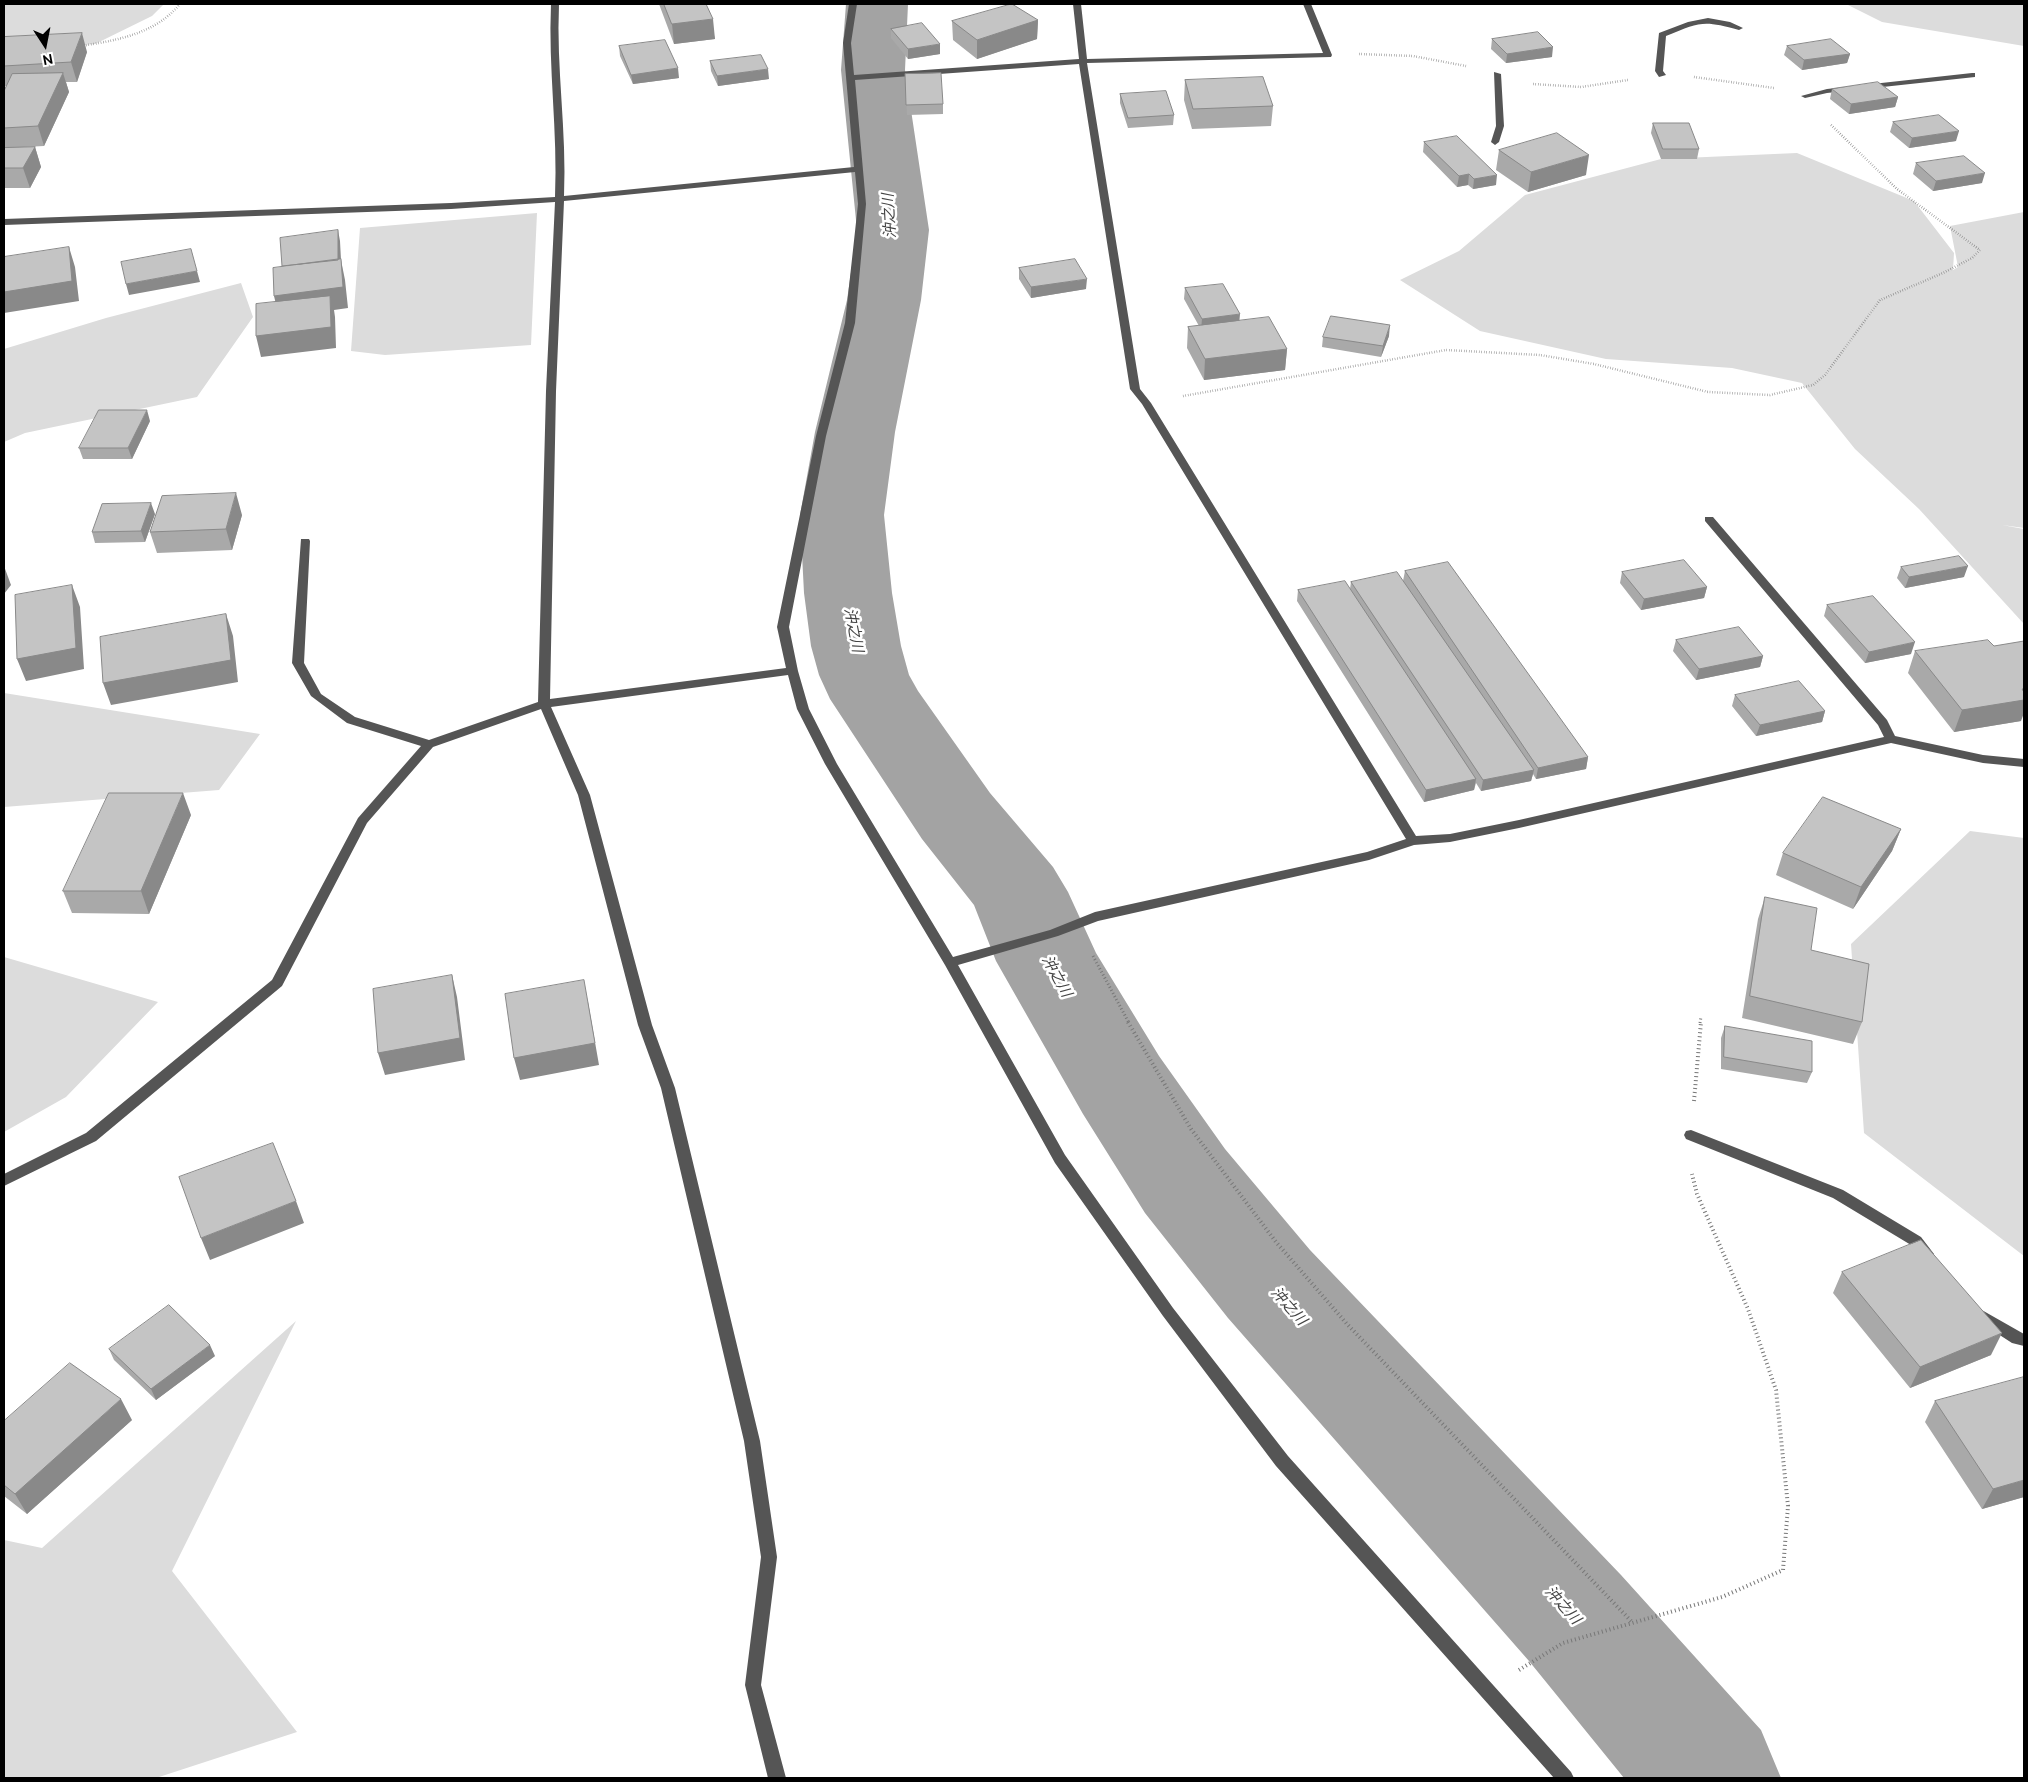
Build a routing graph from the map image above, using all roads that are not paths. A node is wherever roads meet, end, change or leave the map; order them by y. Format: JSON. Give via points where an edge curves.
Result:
{"nodes":[{"id":1,"x":555,"y":4,"type":"edge"},
{"id":2,"x":852,"y":4,"type":"edge"},
{"id":3,"x":1077,"y":4,"type":"edge"},
{"id":4,"x":1307,"y":4,"type":"edge"},
{"id":5,"x":1739,"y":28,"type":"dead end"},
{"id":6,"x":1083,"y":60,"type":"junction"},
{"id":7,"x":1497,"y":74,"type":"road end"},
{"id":8,"x":1662,"y":75,"type":"road end"},
{"id":9,"x":1972,"y":75,"type":"dead end"},
{"id":10,"x":848,"y":78,"type":"junction"},
{"id":11,"x":1804,"y":96,"type":"road end"},
{"id":12,"x":1495,"y":142,"type":"dead end"},
{"id":13,"x":859,"y":169,"type":"junction"},
{"id":14,"x":558,"y":199,"type":"junction"},
{"id":15,"x":4,"y":222,"type":"edge"},
{"id":16,"x":1709,"y":519,"type":"dead end"},
{"id":17,"x":305,"y":541,"type":"dead end"},
{"id":18,"x":792,"y":672,"type":"junction"},
{"id":19,"x":544,"y":704,"type":"junction"},
{"id":20,"x":1891,"y":739,"type":"junction"},
{"id":21,"x":429,"y":744,"type":"junction"},
{"id":22,"x":2024,"y":763,"type":"edge"},
{"id":23,"x":1413,"y":841,"type":"junction"},
{"id":24,"x":950,"y":963,"type":"junction"},
{"id":25,"x":1691,"y":1135,"type":"road end"},
{"id":26,"x":4,"y":1180,"type":"edge"},
{"id":27,"x":1934,"y":1262,"type":"edge"},
{"id":28,"x":1970,"y":1305,"type":"edge"},
{"id":29,"x":2024,"y":1340,"type":"edge"},
{"id":30,"x":777,"y":1778,"type":"edge"},
{"id":31,"x":1565,"y":1778,"type":"edge"}],
"edges":[{"from":1,"to":14,"type":"street","via":[[561,164]]},
{"from":2,"to":10,"type":"street","via":[[847,43]]},
{"from":3,"to":6,"type":"street"},
{"from":4,"to":6,"type":"street","via":[[1328,55]]},
{"from":5,"to":8,"type":"street","via":[[1706,19],[1662,35]]},
{"from":6,"to":10,"type":"street"},
{"from":6,"to":23,"type":"street","via":[[1135,390],[1146,403]]},
{"from":7,"to":12,"type":"street","via":[[1500,126]]},
{"from":9,"to":11,"type":"street"},
{"from":10,"to":13,"type":"street"},
{"from":13,"to":14,"type":"street"},
{"from":13,"to":18,"type":"street","via":[[862,204],[850,323],[821,436],[784,627]]},
{"from":14,"to":15,"type":"street","via":[[451,206]]},
{"from":14,"to":19,"type":"street"},
{"from":16,"to":20,"type":"street","via":[[1883,723]]},
{"from":17,"to":21,"type":"street","via":[[298,663],[317,696],[352,720]]},
{"from":18,"to":19,"type":"street"},
{"from":18,"to":24,"type":"street","via":[[803,709],[831,764]]},
{"from":19,"to":21,"type":"street"},
{"from":19,"to":30,"type":"street","via":[[584,795],[645,1024],[668,1088],[752,1441],[769,1557],[753,1685]]},
{"from":20,"to":22,"type":"street","via":[[1983,759]]},
{"from":20,"to":23,"type":"street","via":[[1519,824],[1450,838]]},
{"from":21,"to":26,"type":"street","via":[[362,821],[277,983],[91,1137]]},
{"from":23,"to":24,"type":"street","via":[[1369,856],[1095,917]]},
{"from":24,"to":31,"type":"street","via":[[1060,1159],[1168,1312],[1282,1461]]},
{"from":25,"to":27,"type":"street","via":[[1838,1194],[1916,1241]]},
{"from":28,"to":29,"type":"street","via":[[2017,1339]]}]}
